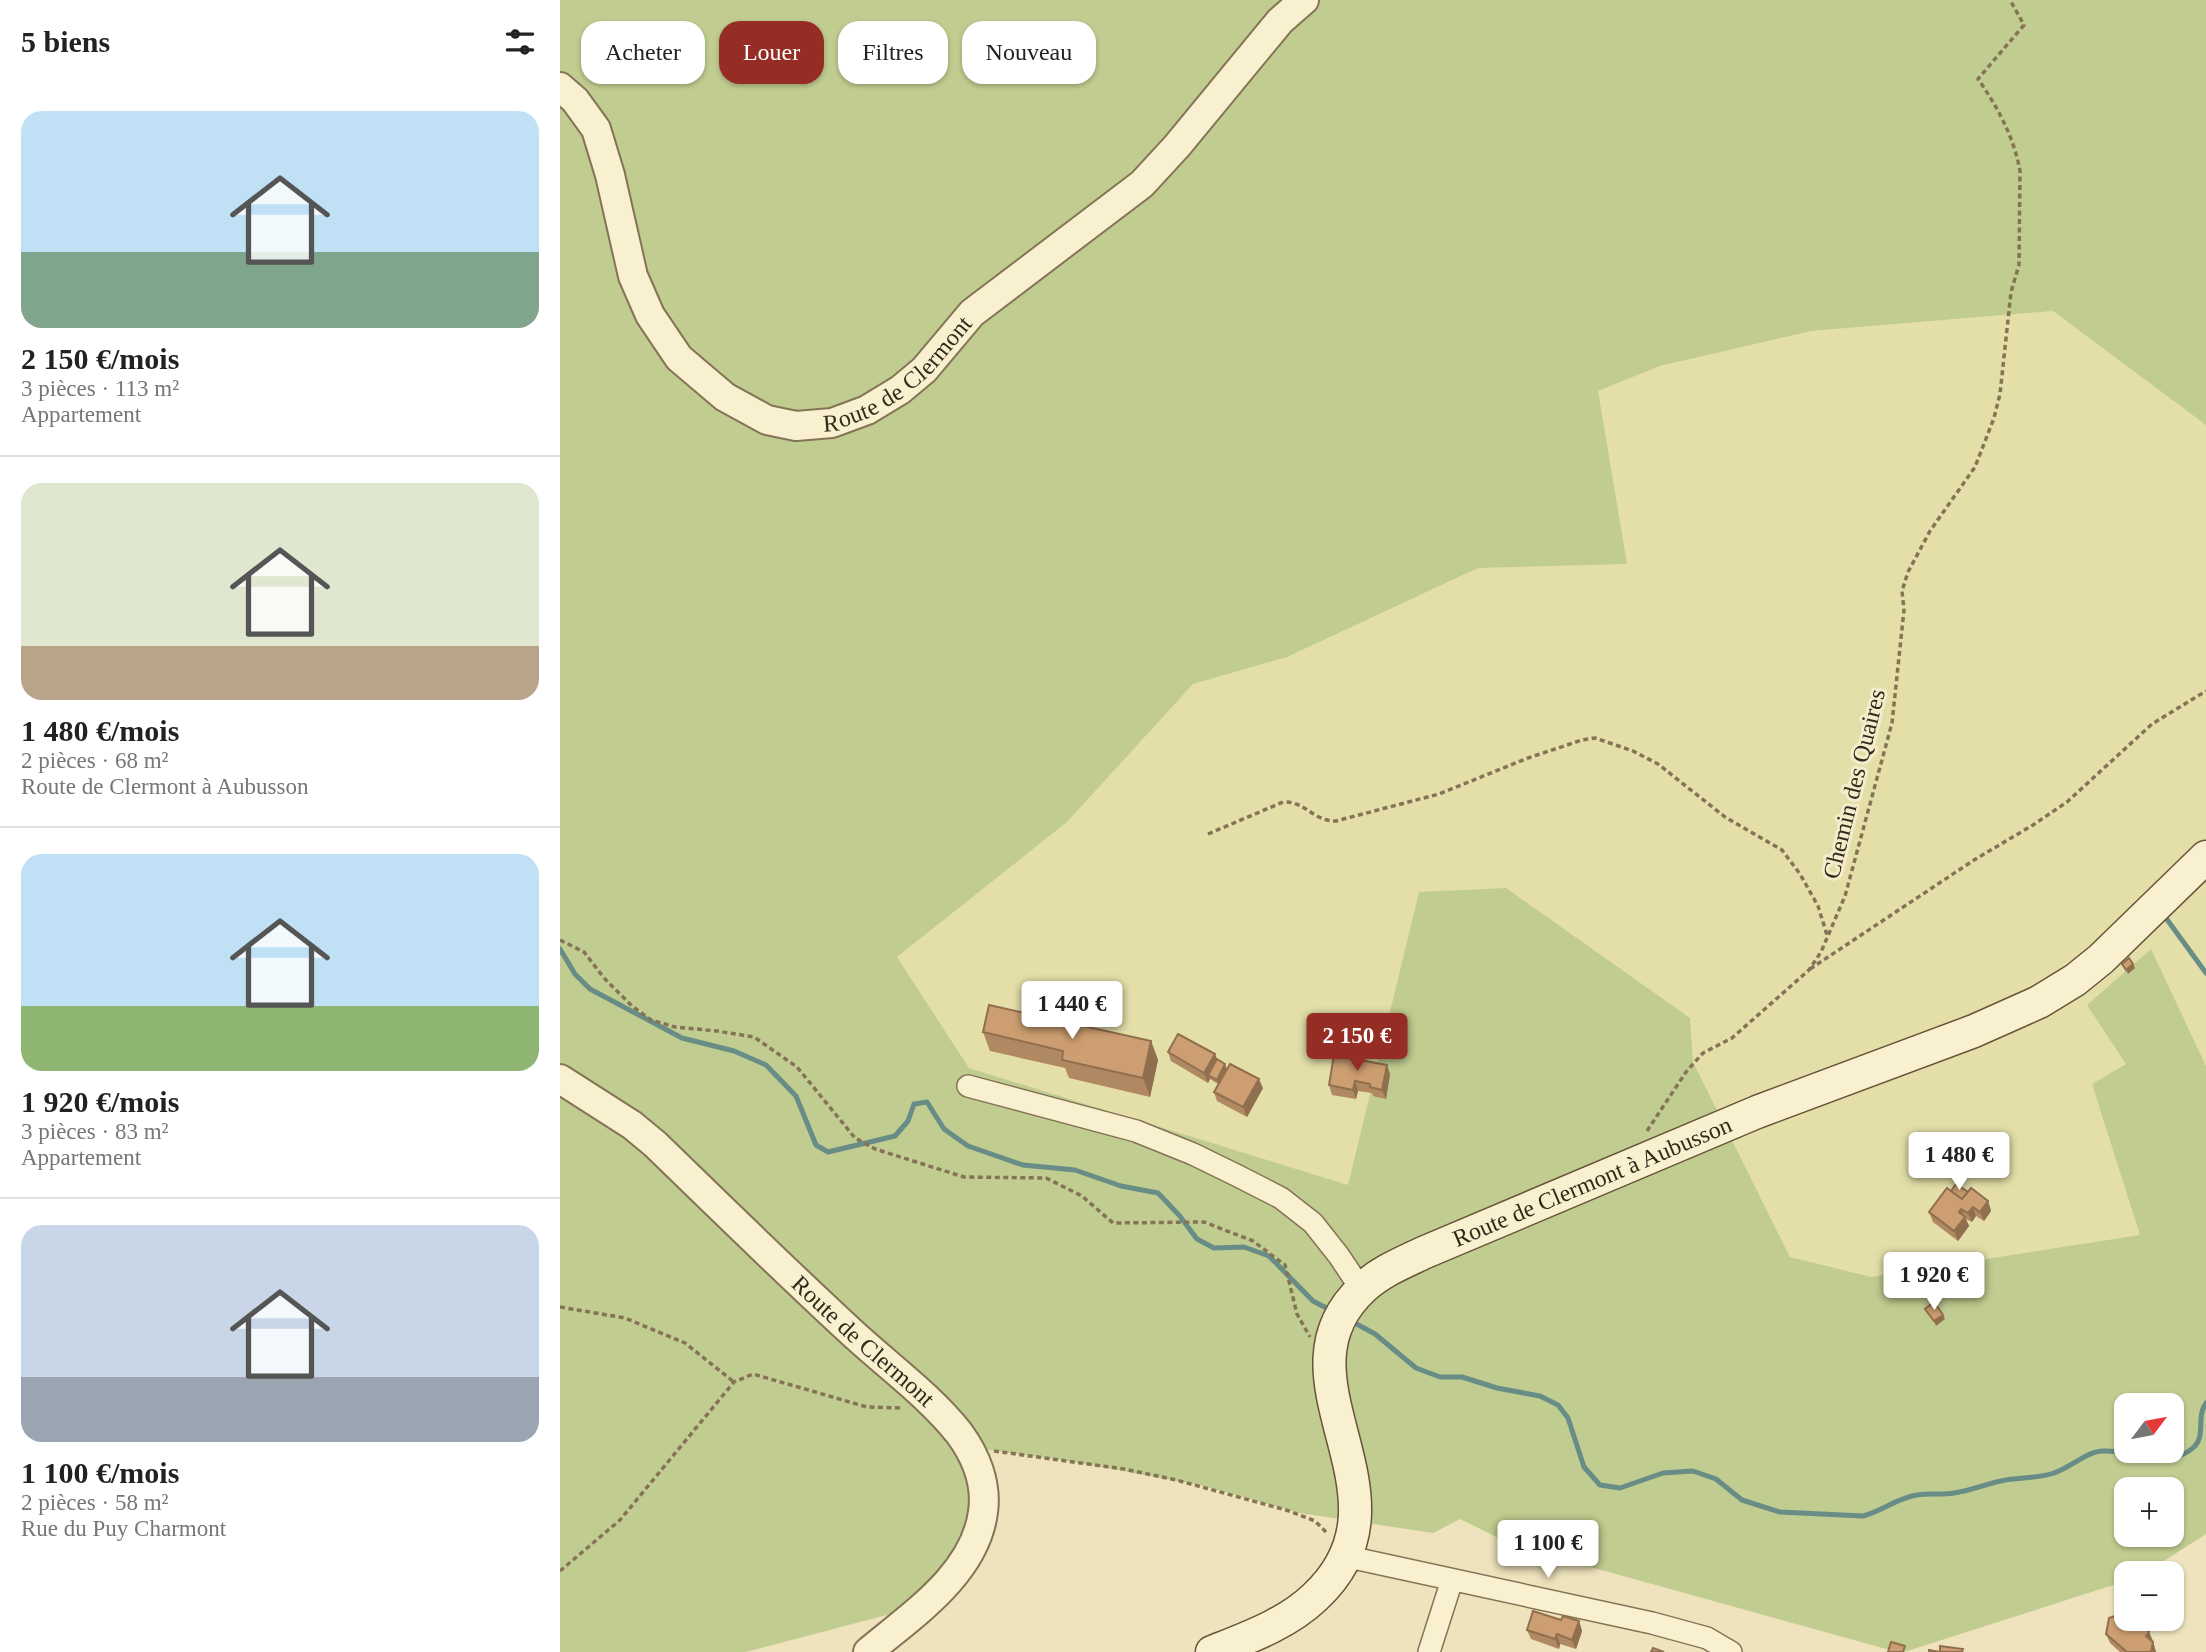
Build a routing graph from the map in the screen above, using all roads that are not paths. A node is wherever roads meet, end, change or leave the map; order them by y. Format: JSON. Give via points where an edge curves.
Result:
{"nodes":[{"id":1,"x":1304,"y":0,"type":"edge"},
{"id":2,"x":560,"y":87,"type":"edge"},
{"id":3,"x":2206,"y":857,"type":"edge"},
{"id":4,"x":560,"y":1079,"type":"edge"},
{"id":5,"x":968,"y":1086,"type":"dead end"},
{"id":6,"x":1361,"y":1289,"type":"junction"},
{"id":7,"x":1344,"y":1556,"type":"junction"},
{"id":8,"x":1452,"y":1580,"type":"junction"},
{"id":9,"x":868,"y":1652,"type":"edge"},
{"id":10,"x":1212,"y":1652,"type":"edge"},
{"id":11,"x":1429,"y":1652,"type":"edge"},
{"id":12,"x":1731,"y":1652,"type":"edge"}],
"edges":[{"from":1,"to":2,"type":"street","name":"Route de Clermont","via":[[1280,21],[1142,184],[972,313],[924,370],[900,390],[867,410],[832,423],[796,426],[767,420],[725,397],[679,358],[650,315],[632,276],[596,129]]},
{"from":3,"to":6,"type":"main road","name":"Route de Clermont à Aubusson","via":[[2101,959],[2039,1002],[1723,1126],[1411,1258]]},
{"from":4,"to":9,"type":"street","name":"Route de Clermont","via":[[656,1144],[846,1328],[929,1401],[975,1459],[984,1510],[976,1540],[938,1591]]},
{"from":5,"to":6,"type":"street","via":[[1136,1131],[1281,1198],[1313,1223]]},
{"from":6,"to":7,"type":"main road","name":"Route de Clermont à Aubusson","via":[[1337,1326],[1328,1369],[1356,1498]]},
{"from":7,"to":8,"type":"street"},
{"from":7,"to":10,"type":"main road","name":"Route de Clermont à Aubusson","via":[[1329,1582],[1307,1604]]},
{"from":8,"to":11,"type":"street"},
{"from":8,"to":12,"type":"street","via":[[1651,1623],[1707,1638]]}]}
